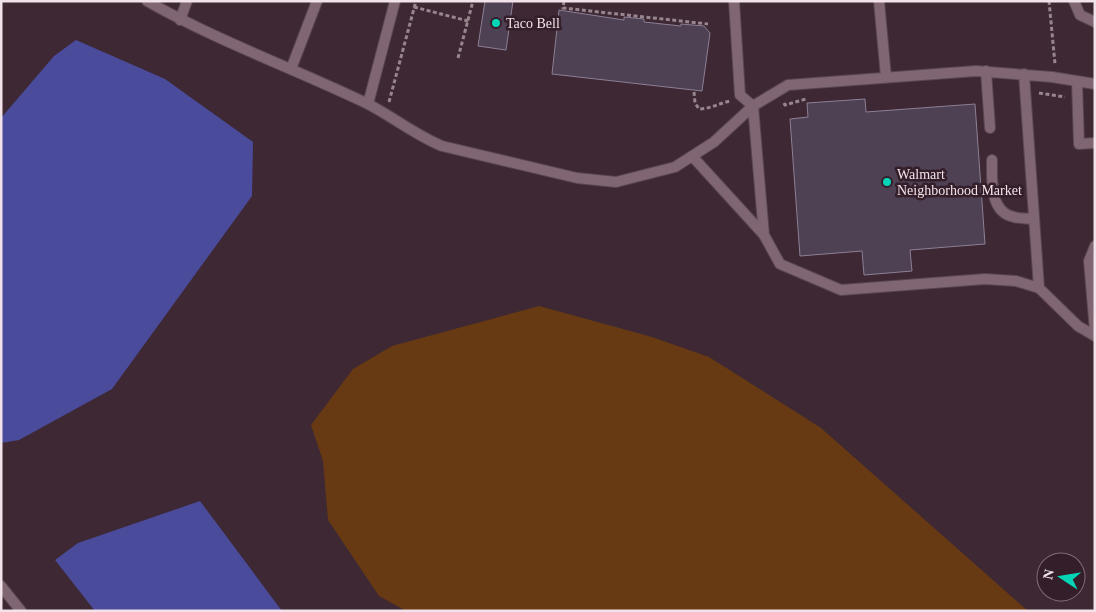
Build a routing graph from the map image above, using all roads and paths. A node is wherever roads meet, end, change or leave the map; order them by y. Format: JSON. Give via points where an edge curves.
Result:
{"nodes":[{"id":1,"x":147,"y":1,"type":"edge"},
{"id":2,"x":187,"y":1,"type":"edge"},
{"id":3,"x":317,"y":1,"type":"edge"},
{"id":4,"x":395,"y":1,"type":"edge"},
{"id":5,"x":416,"y":1,"type":"edge"},
{"id":6,"x":473,"y":1,"type":"edge"},
{"id":7,"x":564,"y":1,"type":"edge"},
{"id":8,"x":734,"y":1,"type":"edge"},
{"id":9,"x":879,"y":1,"type":"edge"},
{"id":10,"x":1049,"y":1,"type":"edge"},
{"id":11,"x":1074,"y":1,"type":"edge"},
{"id":12,"x":414,"y":7,"type":"junction"},
{"id":13,"x":180,"y":20,"type":"junction"},
{"id":14,"x":468,"y":21,"type":"junction"},
{"id":15,"x":1095,"y":22,"type":"edge"},
{"id":16,"x":708,"y":24,"type":"dead end"},
{"id":17,"x":458,"y":58,"type":"dead end"},
{"id":18,"x":1056,"y":60,"type":"dead end"},
{"id":19,"x":291,"y":70,"type":"junction"},
{"id":20,"x":986,"y":71,"type":"junction"},
{"id":21,"x":1024,"y":74,"type":"junction"},
{"id":22,"x":886,"y":77,"type":"junction"},
{"id":23,"x":1077,"y":81,"type":"junction"},
{"id":24,"x":1095,"y":84,"type":"edge"},
{"id":25,"x":694,"y":92,"type":"dead end"},
{"id":26,"x":740,"y":95,"type":"junction"},
{"id":27,"x":368,"y":104,"type":"junction"},
{"id":28,"x":753,"y":106,"type":"junction"},
{"id":29,"x":385,"y":115,"type":"junction"},
{"id":30,"x":990,"y":128,"type":"dead end"},
{"id":31,"x":1095,"y":143,"type":"edge"},
{"id":32,"x":692,"y":156,"type":"junction"},
{"id":33,"x":992,"y":160,"type":"dead end"},
{"id":34,"x":1033,"y":219,"type":"junction"},
{"id":35,"x":764,"y":236,"type":"junction"},
{"id":36,"x":1095,"y":246,"type":"edge"},
{"id":37,"x":1038,"y":288,"type":"junction"},
{"id":38,"x":1095,"y":332,"type":"edge"},
{"id":39,"x":1095,"y":336,"type":"edge"},
{"id":40,"x":1,"y":586,"type":"edge"},
{"id":41,"x":21,"y":611,"type":"edge"}],
"edges":[{"from":1,"to":13,"type":"lane"},
{"from":2,"to":13,"type":"lane"},
{"from":3,"to":19,"type":"lane"},
{"from":4,"to":27,"type":"lane"},
{"from":5,"to":12,"type":"path"},
{"from":6,"to":14,"type":"path"},
{"from":7,"to":16,"type":"path","via":[[563,8]]},
{"from":8,"to":26,"type":"lane"},
{"from":9,"to":22,"type":"lane"},
{"from":10,"to":18,"type":"path"},
{"from":11,"to":15,"type":"lane","via":[[1080,15]]},
{"from":12,"to":14,"type":"path"},
{"from":12,"to":29,"type":"path"},
{"from":13,"to":19,"type":"lane"},
{"from":14,"to":17,"type":"path"},
{"from":19,"to":27,"type":"lane"},
{"from":20,"to":21,"type":"lane"},
{"from":20,"to":22,"type":"lane"},
{"from":20,"to":30,"type":"lane"},
{"from":21,"to":23,"type":"lane"},
{"from":21,"to":34,"type":"lane"},
{"from":22,"to":28,"type":"lane","via":[[788,85]]},
{"from":23,"to":24,"type":"lane"},
{"from":23,"to":31,"type":"lane","via":[[1079,144]]},
{"from":25,"to":26,"type":"path","via":[[694,103],[699,109],[708,109]]},
{"from":26,"to":28,"type":"lane"},
{"from":27,"to":29,"type":"lane"},
{"from":28,"to":32,"type":"lane","via":[[714,142]]},
{"from":28,"to":35,"type":"lane"},
{"from":29,"to":32,"type":"lane","via":[[442,146],[577,178],[616,182],[675,167]]},
{"from":32,"to":35,"type":"lane"},
{"from":33,"to":34,"type":"lane","via":[[992,187],[999,209],[1012,217]]},
{"from":34,"to":37,"type":"lane"},
{"from":35,"to":37,"type":"lane","via":[[780,264],[841,290],[985,279],[1016,280]]},
{"from":36,"to":38,"type":"lane","via":[[1089,261]]},
{"from":37,"to":39,"type":"lane","via":[[1078,326]]},
{"from":40,"to":41,"type":"lane"}]}
